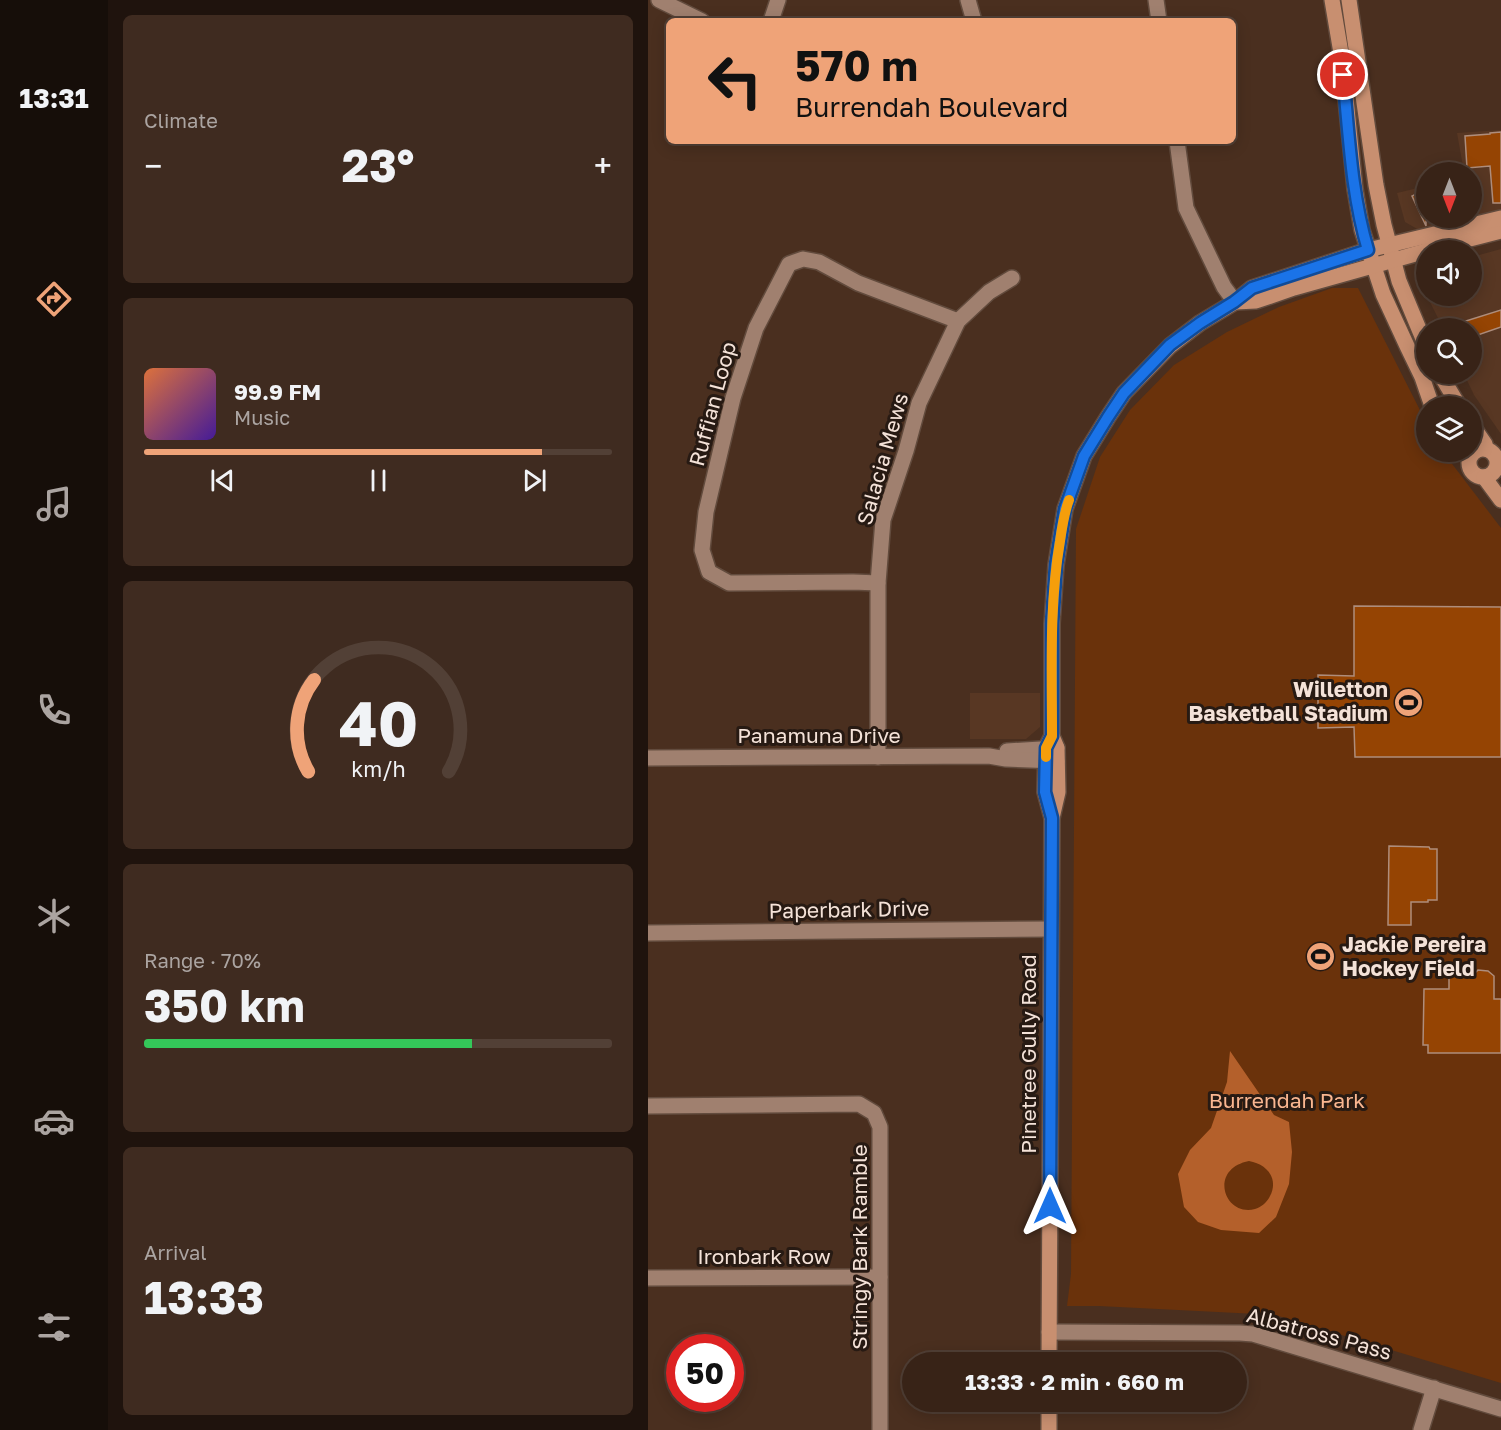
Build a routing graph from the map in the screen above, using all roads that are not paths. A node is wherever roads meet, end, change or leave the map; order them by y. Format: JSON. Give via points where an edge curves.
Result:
{"nodes":[{"id":1,"x":659,"y":0,"type":"edge"},
{"id":2,"x":778,"y":0,"type":"edge"},
{"id":3,"x":968,"y":0,"type":"edge"},
{"id":4,"x":1156,"y":0,"type":"edge"},
{"id":5,"x":1332,"y":0,"type":"edge"},
{"id":6,"x":1349,"y":0,"type":"edge"},
{"id":7,"x":696,"y":18,"type":"edge"},
{"id":8,"x":772,"y":18,"type":"edge"},
{"id":9,"x":973,"y":18,"type":"edge"},
{"id":10,"x":1159,"y":18,"type":"edge"},
{"id":11,"x":1177,"y":144,"type":"edge"},
{"id":12,"x":1501,"y":218,"type":"edge"},
{"id":13,"x":1501,"y":231,"type":"edge"},
{"id":14,"x":1468,"y":240,"type":"edge"},
{"id":15,"x":1388,"y":245,"type":"junction"},
{"id":16,"x":1368,"y":250,"type":"junction"},
{"id":17,"x":1416,"y":254,"type":"edge"},
{"id":18,"x":1392,"y":260,"type":"junction"},
{"id":19,"x":1374,"y":266,"type":"junction"},
{"id":20,"x":1012,"y":278,"type":"dead end"},
{"id":21,"x":1234,"y":302,"type":"junction"},
{"id":22,"x":958,"y":321,"type":"junction"},
{"id":23,"x":1416,"y":322,"type":"edge"},
{"id":24,"x":1429,"y":396,"type":"edge"},
{"id":25,"x":1482,"y":440,"type":"edge"},
{"id":26,"x":1486,"y":449,"type":"junction"},
{"id":27,"x":1482,"y":450,"type":"edge"},
{"id":28,"x":1468,"y":462,"type":"edge"},
{"id":29,"x":1494,"y":473,"type":"edge"},
{"id":30,"x":1501,"y":500,"type":"edge"},
{"id":31,"x":878,"y":583,"type":"junction"},
{"id":32,"x":1052,"y":751,"type":"junction"},
{"id":33,"x":878,"y":757,"type":"junction"},
{"id":34,"x":648,"y":758,"type":"edge"},
{"id":35,"x":1051,"y":929,"type":"junction"},
{"id":36,"x":648,"y":933,"type":"edge"},
{"id":37,"x":648,"y":1106,"type":"edge"},
{"id":38,"x":880,"y":1277,"type":"junction"},
{"id":39,"x":648,"y":1278,"type":"edge"},
{"id":40,"x":1049,"y":1332,"type":"junction"},
{"id":41,"x":1049,"y":1352,"type":"edge"},
{"id":42,"x":1434,"y":1388,"type":"junction"},
{"id":43,"x":1501,"y":1409,"type":"edge"},
{"id":44,"x":1049,"y":1412,"type":"edge"},
{"id":45,"x":880,"y":1430,"type":"edge"},
{"id":46,"x":1049,"y":1430,"type":"edge"},
{"id":47,"x":1421,"y":1430,"type":"edge"}],
"edges":[{"from":1,"to":7,"type":"street"},
{"from":2,"to":8,"type":"street"},
{"from":3,"to":9,"type":"street"},
{"from":4,"to":10,"type":"street"},
{"from":5,"to":16,"type":"main road","via":[[1355,189]]},
{"from":6,"to":15,"type":"main road"},
{"from":11,"to":21,"type":"street","via":[[1186,208]]},
{"from":12,"to":15,"type":"main road","name":"Pinetree Gully Road"},
{"from":13,"to":14,"type":"main road","name":"Pinetree Gully Road"},
{"from":15,"to":16,"type":"main road","name":"Pinetree Gully Road"},
{"from":15,"to":18,"type":"main road"},
{"from":16,"to":19,"type":"main road"},
{"from":16,"to":21,"type":"main road","name":"Pinetree Gully Road","via":[[1252,288]]},
{"from":17,"to":18,"type":"main road","name":"Pinetree Gully Road"},
{"from":18,"to":19,"type":"main road","name":"Pinetree Gully Road"},
{"from":18,"to":23,"type":"main road"},
{"from":19,"to":21,"type":"main road","name":"Pinetree Gully Road","via":[[1256,301]]},
{"from":19,"to":24,"type":"main road"},
{"from":20,"to":22,"type":"street","name":"Salacia Mews","via":[[989,292]]},
{"from":21,"to":32,"type":"main road","name":"Pinetree Gully Road","via":[[1170,345],[1124,393],[1084,456],[1065,509],[1056,565]]},
{"from":22,"to":31,"type":"street","name":"Salacia Mews","via":[[919,403],[883,520]]},
{"from":22,"to":31,"type":"street","name":"Ruffian Loop","via":[[858,282],[819,262],[803,259],[789,264],[756,328],[733,398],[706,512],[702,550],[709,572],[729,583]]},
{"from":25,"to":26,"type":"main road"},
{"from":26,"to":27,"type":"main road"},
{"from":26,"to":29,"type":"main road","via":[[1496,456]]},
{"from":28,"to":29,"type":"main road","via":[[1475,474]]},
{"from":29,"to":30,"type":"main road"},
{"from":31,"to":33,"type":"street","name":"Salacia Mews"},
{"from":32,"to":33,"type":"street","name":"Panamuna Drive","via":[[1006,759]]},
{"from":32,"to":35,"type":"main road","name":"Pinetree Gully Road","via":[[1045,792],[1052,818]]},
{"from":33,"to":34,"type":"street","name":"Panamuna Drive"},
{"from":35,"to":36,"type":"street","name":"Paperbark Drive"},
{"from":35,"to":40,"type":"main road","name":"Pinetree Gully Road"},
{"from":37,"to":38,"type":"street","name":"Stringy Bark Ramble","via":[[859,1104],[874,1113],[880,1127]]},
{"from":38,"to":39,"type":"street","name":"Ironbark Row"},
{"from":38,"to":45,"type":"street","name":"Stringy Bark Ramble"},
{"from":40,"to":41,"type":"main road","name":"Pinetree Gully Road"},
{"from":40,"to":42,"type":"street","name":"Albatross Pass","via":[[1253,1334]]},
{"from":42,"to":43,"type":"street","name":"Albatross Pass"},
{"from":42,"to":47,"type":"street"},
{"from":44,"to":46,"type":"main road"}]}
